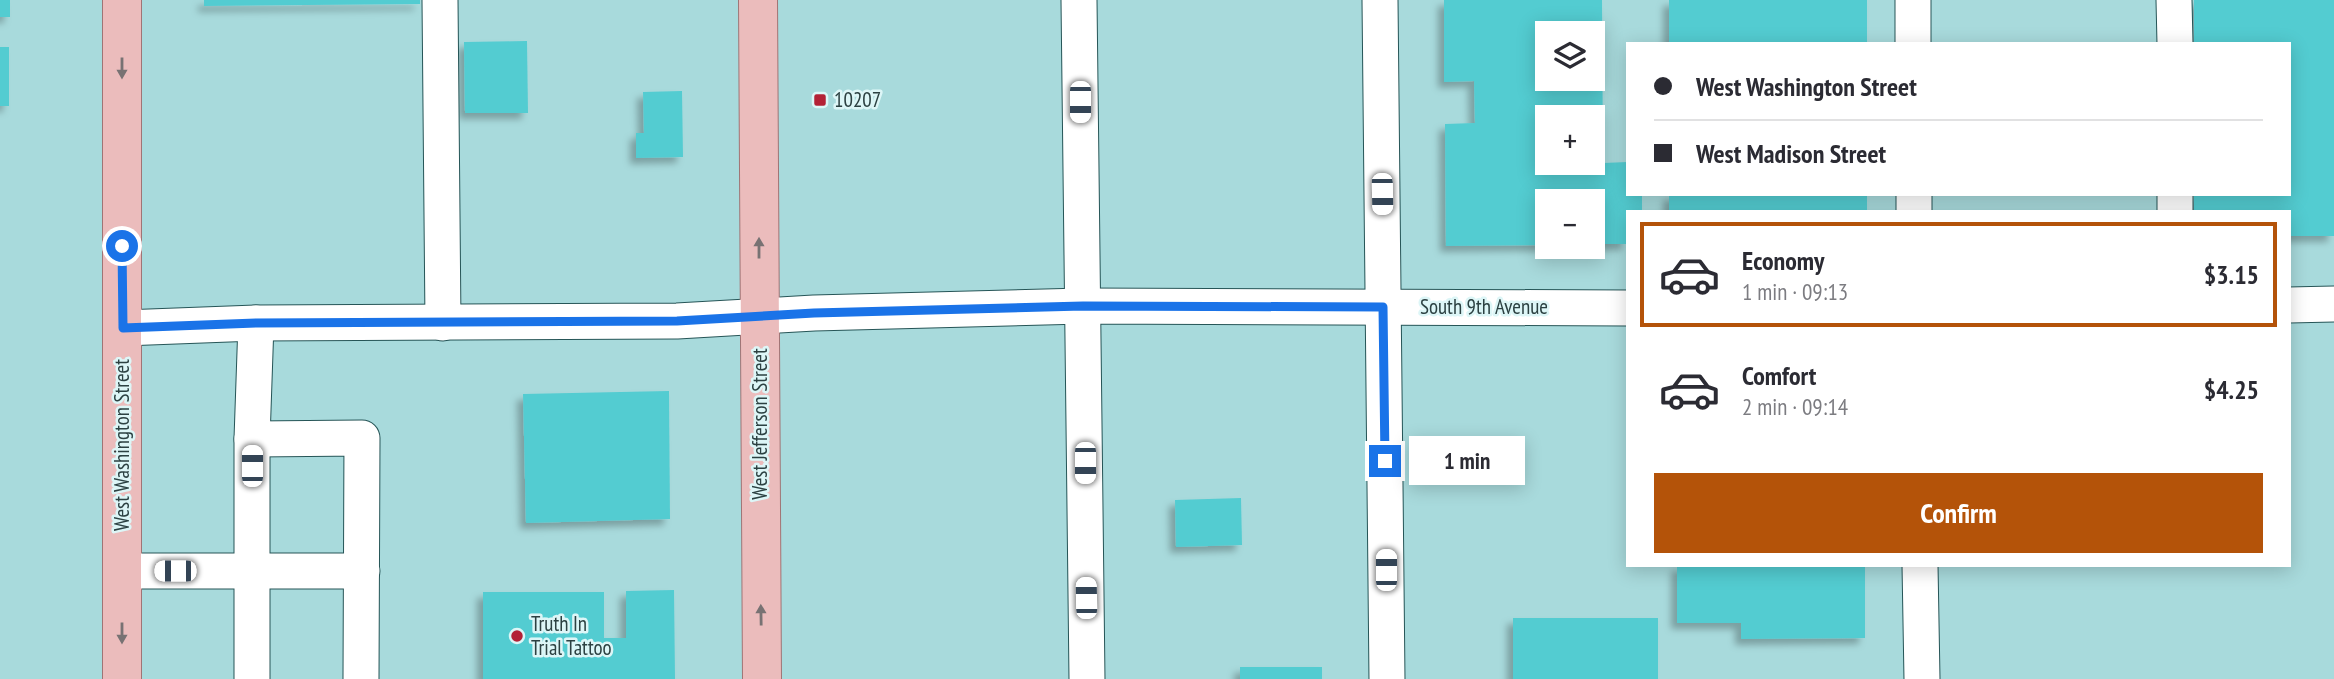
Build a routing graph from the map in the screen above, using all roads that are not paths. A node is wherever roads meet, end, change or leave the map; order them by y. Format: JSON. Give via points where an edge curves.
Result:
{"nodes":[{"id":1,"x":122,"y":0,"type":"edge"},
{"id":2,"x":440,"y":0,"type":"edge"},
{"id":3,"x":758,"y":0,"type":"edge"},
{"id":4,"x":1079,"y":0,"type":"edge"},
{"id":5,"x":1380,"y":0,"type":"edge"},
{"id":6,"x":1913,"y":0,"type":"edge"},
{"id":7,"x":2174,"y":0,"type":"edge"},
{"id":8,"x":1913,"y":42,"type":"edge"},
{"id":9,"x":2175,"y":42,"type":"edge"},
{"id":10,"x":2334,"y":304,"type":"edge"},
{"id":11,"x":2291,"y":305,"type":"edge"},
{"id":12,"x":1083,"y":306,"type":"junction"},
{"id":13,"x":1383,"y":307,"type":"junction"},
{"id":14,"x":1626,"y":308,"type":"edge"},
{"id":15,"x":760,"y":316,"type":"junction"},
{"id":16,"x":256,"y":323,"type":"junction"},
{"id":17,"x":443,"y":323,"type":"junction"},
{"id":18,"x":123,"y":328,"type":"junction"},
{"id":19,"x":252,"y":439,"type":"junction"},
{"id":20,"x":1920,"y":567,"type":"edge"},
{"id":21,"x":121,"y":571,"type":"junction"},
{"id":22,"x":252,"y":571,"type":"junction"},
{"id":23,"x":362,"y":571,"type":"junction"},
{"id":24,"x":122,"y":679,"type":"edge"},
{"id":25,"x":252,"y":679,"type":"edge"},
{"id":26,"x":361,"y":679,"type":"edge"},
{"id":27,"x":762,"y":679,"type":"edge"},
{"id":28,"x":1087,"y":679,"type":"edge"},
{"id":29,"x":1387,"y":679,"type":"edge"},
{"id":30,"x":1922,"y":679,"type":"edge"}],
"edges":[{"from":1,"to":18,"type":"main road","name":"West Washington Street","one_way":true},
{"from":2,"to":17,"type":"street"},
{"from":15,"to":3,"type":"main road","name":"West Jefferson Street","one_way":true},
{"from":4,"to":12,"type":"street"},
{"from":5,"to":13,"type":"street"},
{"from":6,"to":8,"type":"street"},
{"from":7,"to":9,"type":"street"},
{"from":10,"to":11,"type":"street"},
{"from":12,"to":13,"type":"street","name":"South 9th Avenue"},
{"from":12,"to":15,"type":"street","name":"South 9th Avenue"},
{"from":12,"to":28,"type":"street"},
{"from":13,"to":14,"type":"street","name":"South 9th Avenue"},
{"from":13,"to":29,"type":"street"},
{"from":15,"to":17,"type":"street","name":"South 9th Avenue"},
{"from":27,"to":15,"type":"main road","name":"West Jefferson Street","one_way":true},
{"from":16,"to":17,"type":"street","name":"South 9th Avenue"},
{"from":16,"to":18,"type":"street","name":"South 9th Avenue"},
{"from":16,"to":19,"type":"street"},
{"from":18,"to":21,"type":"main road","name":"West Washington Street"},
{"from":19,"to":22,"type":"street"},
{"from":19,"to":23,"type":"street","via":[[362,438]]},
{"from":20,"to":30,"type":"street"},
{"from":21,"to":22,"type":"street"},
{"from":21,"to":24,"type":"main road","name":"West Washington Street","one_way":true},
{"from":22,"to":23,"type":"street"},
{"from":22,"to":25,"type":"street"},
{"from":23,"to":26,"type":"street"}]}
